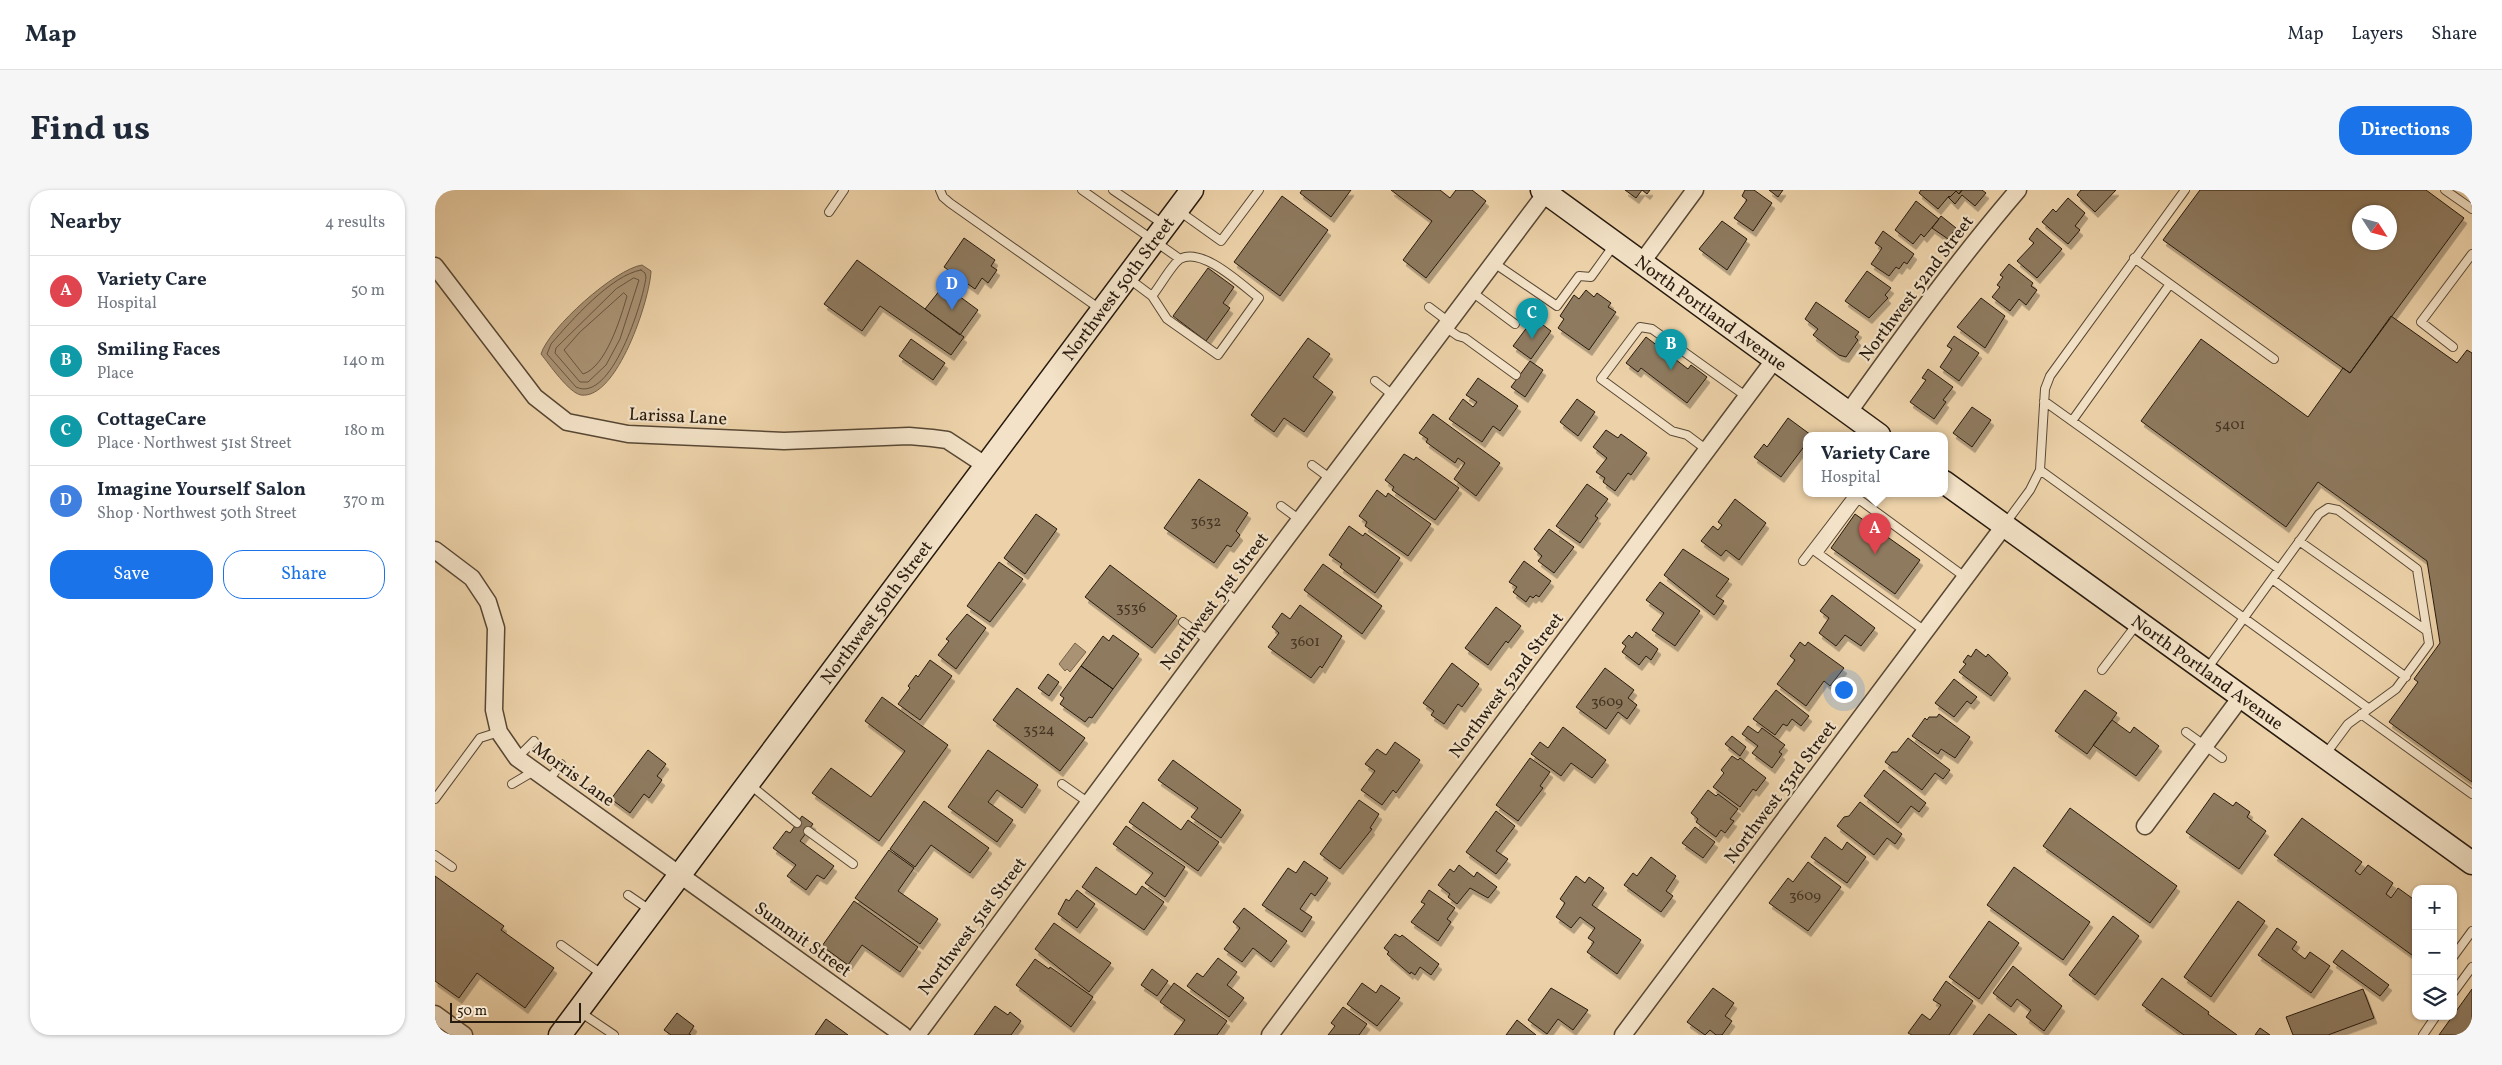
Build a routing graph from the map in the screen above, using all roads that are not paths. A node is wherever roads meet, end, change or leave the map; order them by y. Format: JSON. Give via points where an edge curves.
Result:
{"nodes":[{"id":1,"x":844,"y":190,"type":"edge"},
{"id":2,"x":940,"y":190,"type":"edge"},
{"id":3,"x":1082,"y":190,"type":"edge"},
{"id":4,"x":1113,"y":190,"type":"edge"},
{"id":5,"x":1192,"y":190,"type":"edge"},
{"id":6,"x":1259,"y":190,"type":"edge"},
{"id":7,"x":1695,"y":190,"type":"edge"},
{"id":8,"x":2018,"y":190,"type":"edge"},
{"id":9,"x":2185,"y":190,"type":"edge"},
{"id":10,"x":2445,"y":190,"type":"edge"},
{"id":11,"x":1544,"y":192,"type":"edge"},
{"id":12,"x":2472,"y":209,"type":"edge"},
{"id":13,"x":829,"y":212,"type":"dead end"},
{"id":14,"x":1166,"y":225,"type":"junction"},
{"id":15,"x":1615,"y":243,"type":"junction"},
{"id":16,"x":2472,"y":254,"type":"edge"},
{"id":17,"x":2135,"y":258,"type":"junction"},
{"id":18,"x":1180,"y":259,"type":"junction"},
{"id":19,"x":1642,"y":262,"type":"junction"},
{"id":20,"x":1494,"y":263,"type":"junction"},
{"id":21,"x":435,"y":266,"type":"edge"},
{"id":22,"x":1127,"y":277,"type":"junction"},
{"id":23,"x":2170,"y":284,"type":"junction"},
{"id":24,"x":1472,"y":292,"type":"junction"},
{"id":25,"x":1152,"y":296,"type":"junction"},
{"id":26,"x":1429,"y":307,"type":"dead end"},
{"id":27,"x":1101,"y":310,"type":"junction"},
{"id":28,"x":1447,"y":324,"type":"junction"},
{"id":29,"x":1515,"y":324,"type":"dead end"},
{"id":30,"x":2453,"y":347,"type":"dead end"},
{"id":31,"x":1775,"y":359,"type":"junction"},
{"id":32,"x":2274,"y":359,"type":"dead end"},
{"id":33,"x":1516,"y":375,"type":"dead end"},
{"id":34,"x":1375,"y":381,"type":"dead end"},
{"id":35,"x":1394,"y":396,"type":"junction"},
{"id":36,"x":1747,"y":397,"type":"junction"},
{"id":37,"x":2044,"y":401,"type":"junction"},
{"id":38,"x":1848,"y":413,"type":"junction"},
{"id":39,"x":2072,"y":421,"type":"junction"},
{"id":40,"x":1875,"y":432,"type":"edge"},
{"id":41,"x":1707,"y":450,"type":"junction"},
{"id":42,"x":985,"y":465,"type":"junction"},
{"id":43,"x":1312,"y":465,"type":"dead end"},
{"id":44,"x":2040,"y":470,"type":"junction"},
{"id":45,"x":1331,"y":479,"type":"junction"},
{"id":46,"x":1948,"y":485,"type":"edge"},
{"id":47,"x":1854,"y":497,"type":"edge"},
{"id":48,"x":1856,"y":497,"type":"edge"},
{"id":49,"x":1281,"y":506,"type":"dead end"},
{"id":50,"x":1300,"y":520,"type":"junction"},
{"id":51,"x":2004,"y":526,"type":"junction"},
{"id":52,"x":2299,"y":541,"type":"junction"},
{"id":53,"x":435,"y":550,"type":"edge"},
{"id":54,"x":1815,"y":551,"type":"junction"},
{"id":55,"x":1803,"y":561,"type":"dead end"},
{"id":56,"x":2279,"y":569,"type":"junction"},
{"id":57,"x":1965,"y":577,"type":"junction"},
{"id":58,"x":2272,"y":579,"type":"junction"},
{"id":59,"x":1223,"y":590,"type":"dead end"},
{"id":60,"x":1238,"y":602,"type":"junction"},
{"id":61,"x":2244,"y":618,"type":"junction"},
{"id":62,"x":1183,"y":622,"type":"dead end"},
{"id":63,"x":2138,"y":622,"type":"junction"},
{"id":64,"x":1925,"y":631,"type":"junction"},
{"id":65,"x":2427,"y":631,"type":"junction"},
{"id":66,"x":1209,"y":641,"type":"junction"},
{"id":67,"x":2102,"y":670,"type":"dead end"},
{"id":68,"x":2206,"y":671,"type":"junction"},
{"id":69,"x":2406,"y":677,"type":"junction"},
{"id":70,"x":2241,"y":697,"type":"junction"},
{"id":71,"x":2368,"y":708,"type":"junction"},
{"id":72,"x":2361,"y":714,"type":"junction"},
{"id":73,"x":499,"y":732,"type":"junction"},
{"id":74,"x":2186,"y":732,"type":"dead end"},
{"id":75,"x":534,"y":741,"type":"dead end"},
{"id":76,"x":2205,"y":746,"type":"junction"},
{"id":77,"x":2324,"y":756,"type":"junction"},
{"id":78,"x":517,"y":758,"type":"junction"},
{"id":79,"x":2222,"y":758,"type":"dead end"},
{"id":80,"x":561,"y":764,"type":"dead end"},
{"id":81,"x":534,"y":771,"type":"junction"},
{"id":82,"x":548,"y":781,"type":"junction"},
{"id":83,"x":747,"y":783,"type":"junction"},
{"id":84,"x":512,"y":784,"type":"dead end"},
{"id":85,"x":1062,"y":784,"type":"dead end"},
{"id":86,"x":2472,"y":794,"type":"edge"},
{"id":87,"x":435,"y":799,"type":"edge"},
{"id":88,"x":1089,"y":802,"type":"junction"},
{"id":89,"x":797,"y":823,"type":"dead end"},
{"id":90,"x":2145,"y":826,"type":"dead end"},
{"id":91,"x":808,"y":831,"type":"dead end"},
{"id":92,"x":435,"y":855,"type":"edge"},
{"id":93,"x":2472,"y":863,"type":"edge"},
{"id":94,"x":853,"y":864,"type":"dead end"},
{"id":95,"x":452,"y":867,"type":"dead end"},
{"id":96,"x":679,"y":875,"type":"junction"},
{"id":97,"x":628,"y":895,"type":"dead end"},
{"id":98,"x":652,"y":911,"type":"junction"},
{"id":99,"x":2472,"y":931,"type":"edge"},
{"id":100,"x":561,"y":945,"type":"dead end"},
{"id":101,"x":2457,"y":952,"type":"edge"},
{"id":102,"x":2472,"y":967,"type":"edge"},
{"id":103,"x":604,"y":976,"type":"junction"},
{"id":104,"x":2457,"y":988,"type":"edge"},
{"id":105,"x":578,"y":1010,"type":"junction"},
{"id":106,"x":435,"y":1014,"type":"edge"},
{"id":107,"x":2433,"y":1020,"type":"edge"},
{"id":108,"x":459,"y":1034,"type":"edge"},
{"id":109,"x":560,"y":1035,"type":"edge"},
{"id":110,"x":614,"y":1035,"type":"edge"},
{"id":111,"x":903,"y":1035,"type":"edge"},
{"id":112,"x":917,"y":1035,"type":"edge"},
{"id":113,"x":1270,"y":1035,"type":"edge"},
{"id":114,"x":1623,"y":1035,"type":"edge"},
{"id":115,"x":2423,"y":1035,"type":"edge"}],
"edges":[{"from":1,"to":13,"type":"lane"},
{"from":2,"to":27,"type":"lane","via":[[950,203]]},
{"from":3,"to":14,"type":"lane"},
{"from":4,"to":14,"type":"lane"},
{"from":5,"to":14,"type":"main road","name":"Northwest 50th Street"},
{"from":6,"to":14,"type":"lane","via":[[1221,241]]},
{"from":7,"to":19,"type":"street"},
{"from":8,"to":38,"type":"street","name":"Northwest 52nd Street","via":[[1930,298]]},
{"from":9,"to":17,"type":"lane"},
{"from":10,"to":12,"type":"lane"},
{"from":11,"to":15,"type":"main road","name":"North Portland Avenue"},
{"from":11,"to":20,"type":"street","name":"Northwest 51st Street"},
{"from":14,"to":18,"type":"lane"},
{"from":14,"to":22,"type":"main road","name":"Northwest 50th Street"},
{"from":15,"to":19,"type":"main road","name":"North Portland Avenue"},
{"from":15,"to":20,"type":"lane","via":[[1591,277],[1579,276],[1557,306]]},
{"from":16,"to":30,"type":"lane","via":[[2421,322]]},
{"from":17,"to":23,"type":"lane"},
{"from":17,"to":37,"type":"lane","via":[[2050,376]]},
{"from":18,"to":25,"type":"lane"},
{"from":18,"to":25,"type":"lane","via":[[1194,256],[1210,261],[1259,298],[1217,355],[1167,319]]},
{"from":19,"to":31,"type":"main road","name":"North Portland Avenue"},
{"from":20,"to":24,"type":"street","name":"Northwest 51st Street"},
{"from":21,"to":42,"type":"street","name":"Larissa Lane","via":[[535,397],[567,422],[629,434],[784,442],[909,436],[932,438],[947,440]]},
{"from":22,"to":25,"type":"lane"},
{"from":22,"to":27,"type":"main road","name":"Northwest 50th Street"},
{"from":23,"to":32,"type":"lane"},
{"from":23,"to":39,"type":"lane"},
{"from":24,"to":28,"type":"street","name":"Northwest 51st Street"},
{"from":24,"to":29,"type":"lane"},
{"from":26,"to":28,"type":"lane"},
{"from":27,"to":42,"type":"main road","name":"Northwest 50th Street"},
{"from":28,"to":33,"type":"lane","via":[[1458,336]]},
{"from":28,"to":35,"type":"street","name":"Northwest 51st Street"},
{"from":31,"to":36,"type":"street","name":"Northwest 52nd Street"},
{"from":31,"to":38,"type":"main road","name":"North Portland Avenue"},
{"from":34,"to":35,"type":"lane"},
{"from":35,"to":45,"type":"street","name":"Northwest 51st Street"},
{"from":36,"to":41,"type":"street","name":"Northwest 52nd Street"},
{"from":36,"to":41,"type":"lane","via":[[1652,328],[1640,327],[1601,379],[1672,431],[1687,434]]},
{"from":37,"to":39,"type":"lane"},
{"from":37,"to":44,"type":"lane"},
{"from":38,"to":40,"type":"main road","name":"North Portland Avenue"},
{"from":39,"to":56,"type":"lane"},
{"from":41,"to":113,"type":"street","name":"Northwest 52nd Street"},
{"from":42,"to":83,"type":"main road","name":"Northwest 50th Street"},
{"from":43,"to":45,"type":"lane"},
{"from":44,"to":51,"type":"lane"},
{"from":44,"to":61,"type":"lane"},
{"from":45,"to":50,"type":"street","name":"Northwest 51st Street"},
{"from":46,"to":51,"type":"main road","name":"North Portland Avenue"},
{"from":47,"to":54,"type":"lane"},
{"from":48,"to":57,"type":"lane"},
{"from":49,"to":50,"type":"lane"},
{"from":50,"to":60,"type":"street","name":"Northwest 51st Street"},
{"from":51,"to":57,"type":"street","name":"Northwest 53rd Street"},
{"from":51,"to":63,"type":"main road","name":"North Portland Avenue"},
{"from":52,"to":56,"type":"lane"},
{"from":52,"to":65,"type":"lane"},
{"from":52,"to":65,"type":"lane","via":[[2319,514],[2328,508],[2338,510],[2417,569]]},
{"from":53,"to":73,"type":"street","name":"Morris Lane","via":[[473,578],[488,602],[496,628],[494,710]]},
{"from":54,"to":55,"type":"lane"},
{"from":54,"to":64,"type":"lane"},
{"from":56,"to":58,"type":"lane"},
{"from":57,"to":64,"type":"street","name":"Northwest 53rd Street"},
{"from":58,"to":61,"type":"lane"},
{"from":58,"to":69,"type":"lane"},
{"from":59,"to":60,"type":"lane"},
{"from":60,"to":66,"type":"street","name":"Northwest 51st Street"},
{"from":61,"to":68,"type":"lane"},
{"from":61,"to":71,"type":"lane"},
{"from":62,"to":66,"type":"lane"},
{"from":63,"to":67,"type":"lane"},
{"from":63,"to":68,"type":"main road","name":"North Portland Avenue"},
{"from":64,"to":114,"type":"street","name":"Northwest 53rd Street"},
{"from":65,"to":69,"type":"lane","via":[[2429,644]]},
{"from":66,"to":88,"type":"street","name":"Northwest 51st Street"},
{"from":68,"to":70,"type":"main road","name":"North Portland Avenue"},
{"from":69,"to":71,"type":"lane","via":[[2396,689]]},
{"from":70,"to":76,"type":"street"},
{"from":70,"to":77,"type":"main road","name":"North Portland Avenue"},
{"from":71,"to":72,"type":"lane"},
{"from":72,"to":77,"type":"lane","via":[[2348,724]]},
{"from":72,"to":86,"type":"lane"},
{"from":73,"to":78,"type":"street","name":"Morris Lane"},
{"from":73,"to":87,"type":"lane","via":[[480,738]]},
{"from":74,"to":76,"type":"lane"},
{"from":75,"to":78,"type":"lane"},
{"from":76,"to":79,"type":"lane"},
{"from":76,"to":90,"type":"street"},
{"from":77,"to":93,"type":"main road","name":"North Portland Avenue"},
{"from":78,"to":81,"type":"street","name":"Morris Lane"},
{"from":80,"to":82,"type":"lane"},
{"from":81,"to":82,"type":"street","name":"Morris Lane"},
{"from":81,"to":84,"type":"lane"},
{"from":82,"to":96,"type":"street","name":"Morris Lane"},
{"from":83,"to":89,"type":"lane"},
{"from":83,"to":96,"type":"main road","name":"Northwest 50th Street"},
{"from":85,"to":88,"type":"lane"},
{"from":88,"to":112,"type":"street","name":"Northwest 51st Street"},
{"from":91,"to":94,"type":"lane"},
{"from":92,"to":95,"type":"lane"},
{"from":96,"to":98,"type":"main road","name":"Northwest 50th Street"},
{"from":96,"to":111,"type":"street","name":"Summit Street"},
{"from":97,"to":98,"type":"lane"},
{"from":98,"to":103,"type":"main road","name":"Northwest 50th Street"},
{"from":99,"to":101,"type":"lane"},
{"from":100,"to":103,"type":"lane"},
{"from":102,"to":104,"type":"lane"},
{"from":103,"to":105,"type":"main road","name":"Northwest 50th Street"},
{"from":105,"to":109,"type":"main road","name":"Northwest 50th Street"},
{"from":105,"to":110,"type":"lane"},
{"from":106,"to":108,"type":"street"},
{"from":107,"to":115,"type":"lane"}]}
